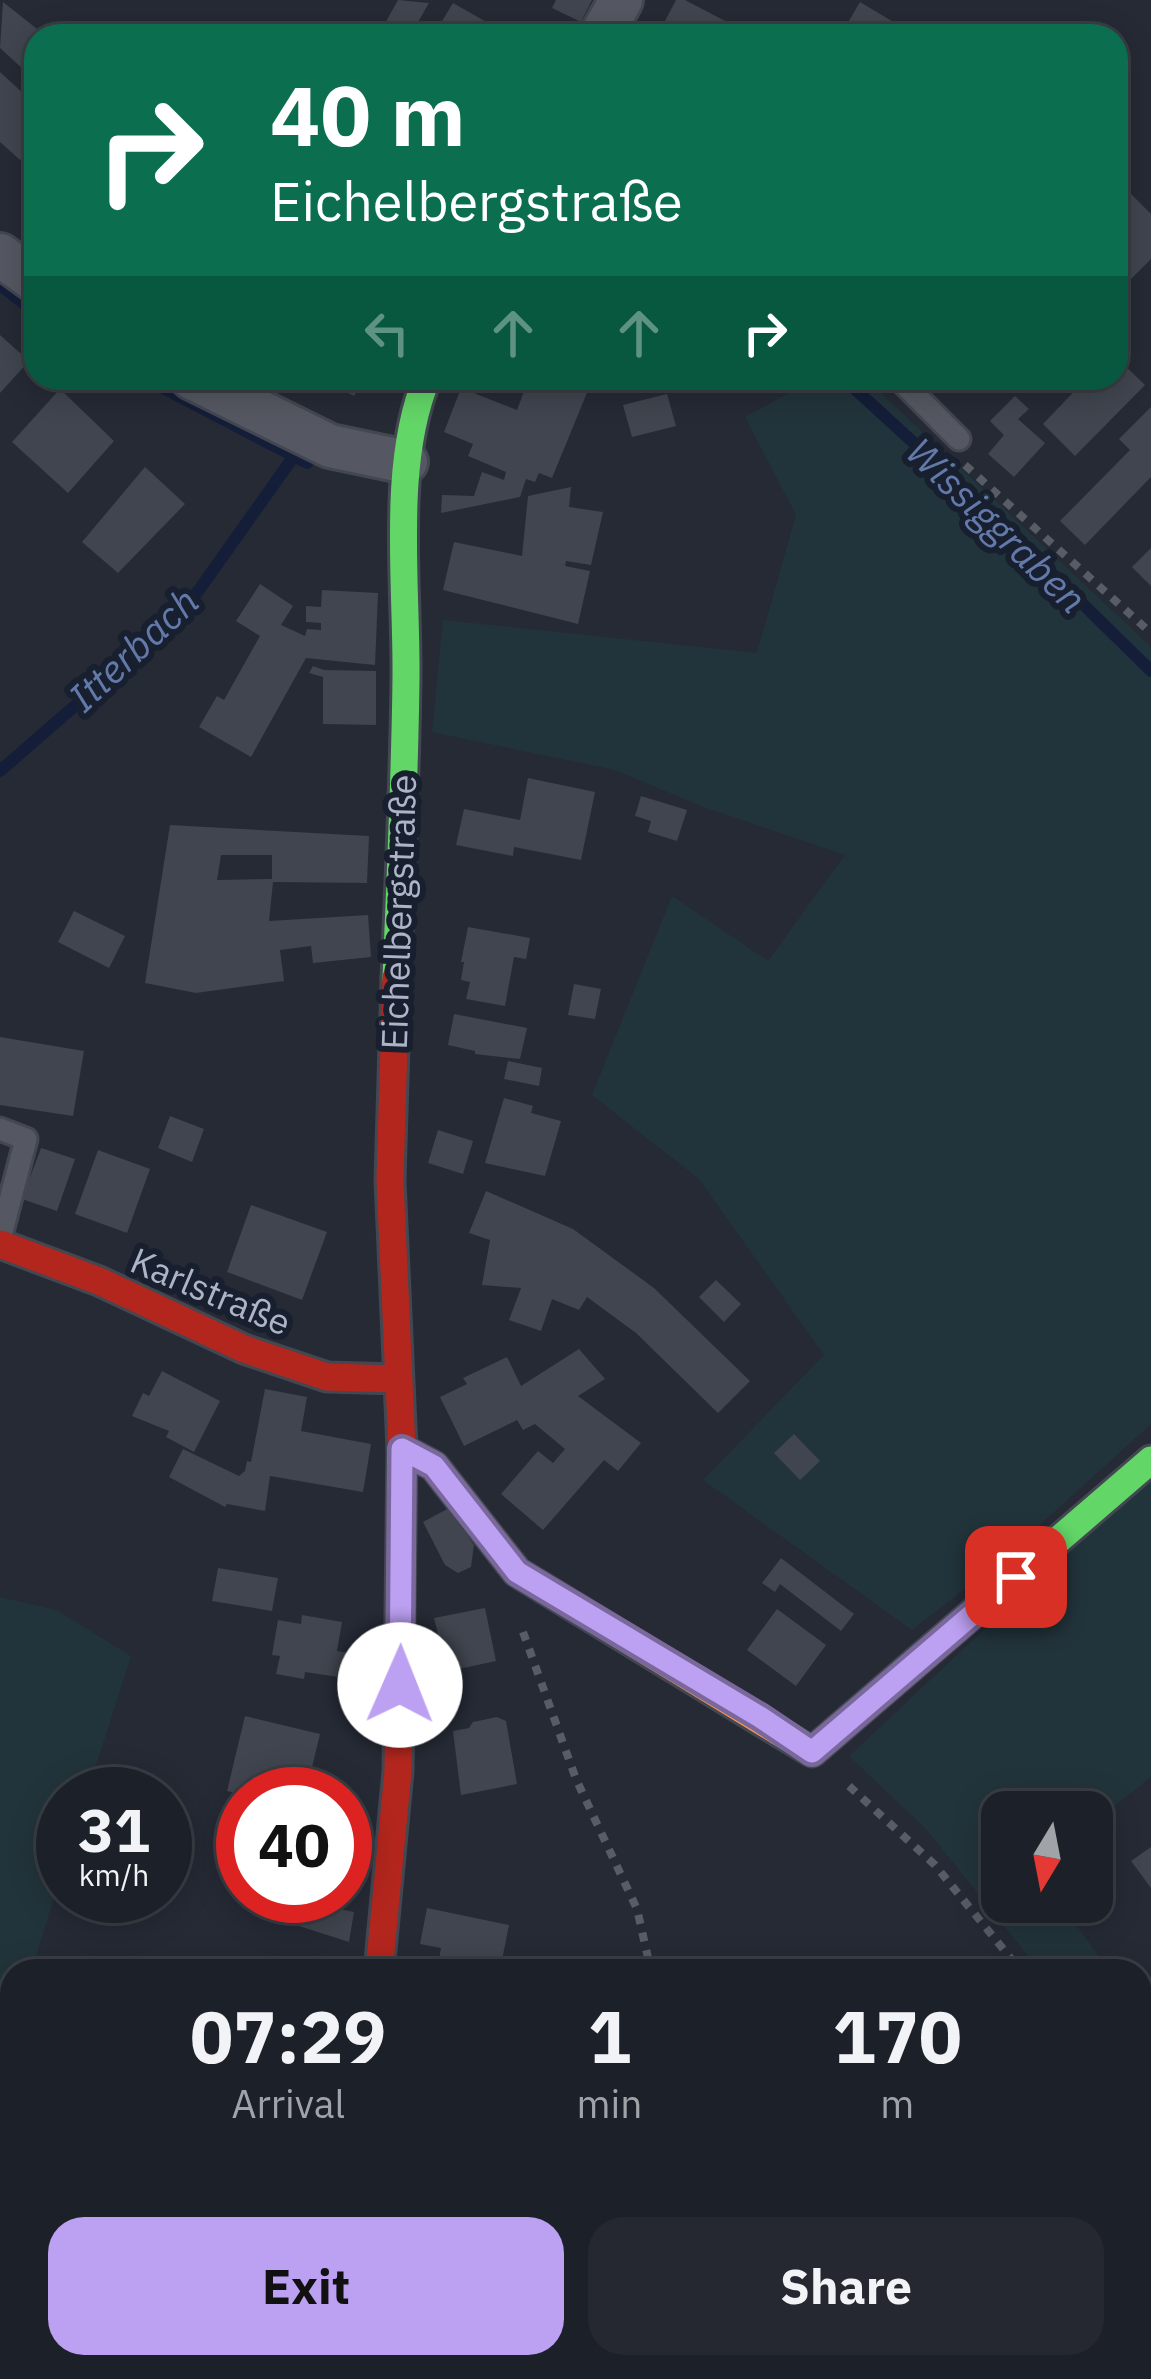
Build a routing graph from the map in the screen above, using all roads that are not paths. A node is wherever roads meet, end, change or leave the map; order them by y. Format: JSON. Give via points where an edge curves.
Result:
{"nodes":[{"id":1,"x":217,"y":390,"type":"edge"},
{"id":2,"x":422,"y":390,"type":"edge"},
{"id":3,"x":910,"y":390,"type":"edge"},
{"id":4,"x":958,"y":439,"type":"road end"},
{"id":5,"x":406,"y":462,"type":"junction"},
{"id":6,"x":0,"y":1129,"type":"edge"},
{"id":7,"x":0,"y":1242,"type":"edge"},
{"id":8,"x":398,"y":1379,"type":"junction"},
{"id":9,"x":402,"y":1449,"type":"junction"},
{"id":10,"x":1151,"y":1460,"type":"edge"},
{"id":11,"x":380,"y":1959,"type":"edge"}],
"edges":[{"from":1,"to":5,"type":"street","via":[[330,446]]},
{"from":2,"to":5,"type":"street","name":"Eichelbergstraße"},
{"from":3,"to":4,"type":"lane"},
{"from":5,"to":8,"type":"street","name":"Eichelbergstraße","via":[[390,1180]]},
{"from":6,"to":7,"type":"lane","via":[[26,1139]]},
{"from":7,"to":8,"type":"street","name":"Karlstraße","via":[[244,1349],[327,1377]]},
{"from":8,"to":9,"type":"street","name":"Eichelbergstraße"},
{"from":9,"to":10,"type":"street","via":[[434,1466],[517,1572],[812,1752]]},
{"from":9,"to":11,"type":"street","name":"Eichelbergstraße","via":[[398,1771]]}]}
